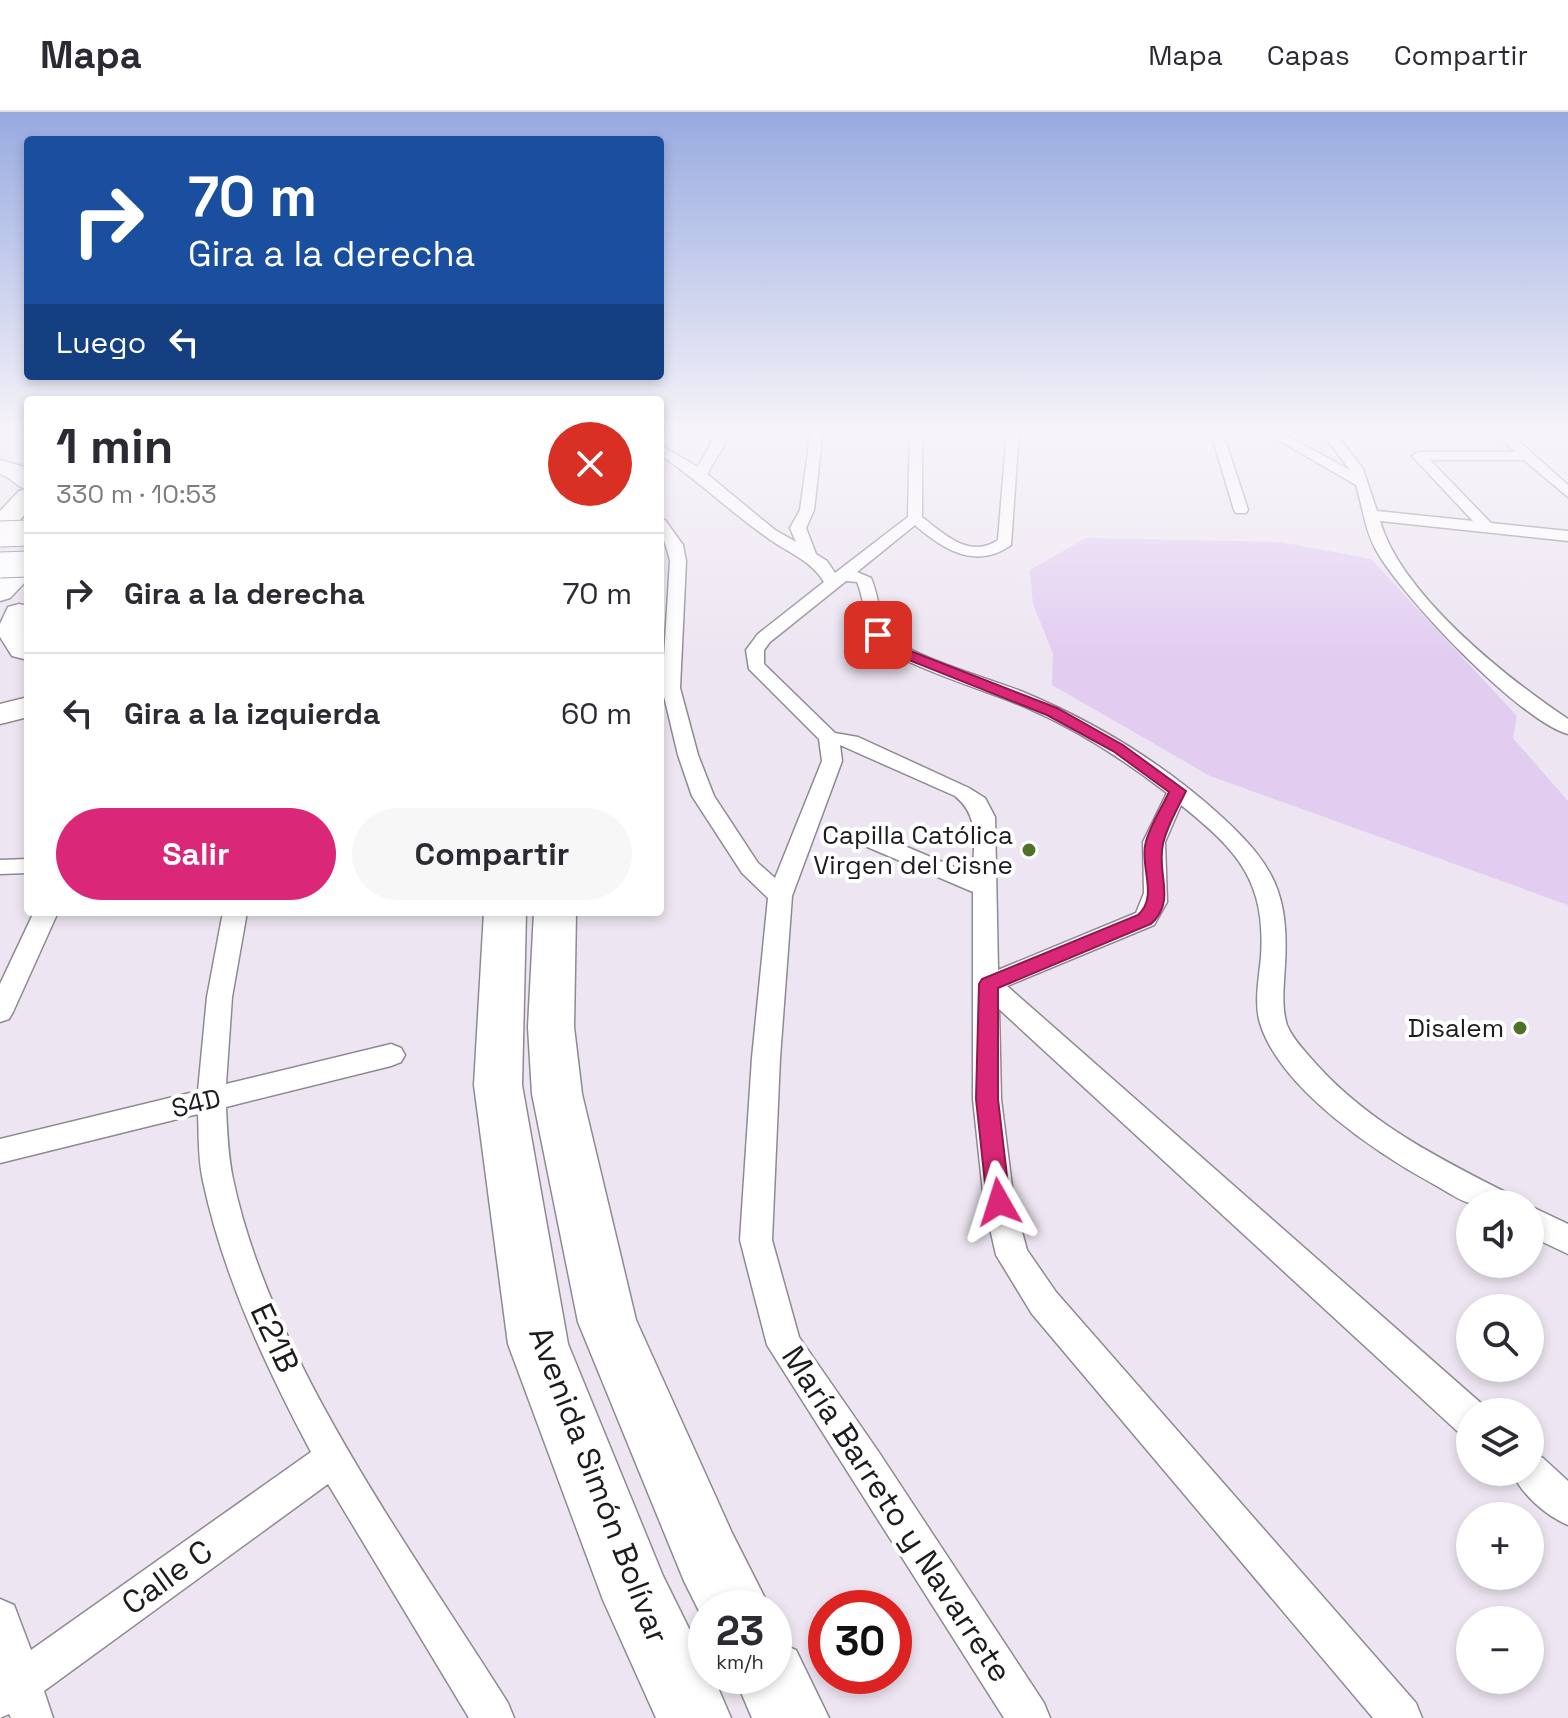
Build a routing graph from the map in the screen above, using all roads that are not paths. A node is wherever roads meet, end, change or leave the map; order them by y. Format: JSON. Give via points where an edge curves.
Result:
{"nodes":[{"id":1,"x":20,"y":505,"type":"edge"},
{"id":2,"x":23,"y":505,"type":"edge"},
{"id":3,"x":736,"y":505,"type":"edge"},
{"id":4,"x":808,"y":505,"type":"edge"},
{"id":5,"x":915,"y":505,"type":"edge"},
{"id":6,"x":1008,"y":505,"type":"edge"},
{"id":7,"x":1239,"y":505,"type":"edge"},
{"id":8,"x":1367,"y":505,"type":"edge"},
{"id":9,"x":1465,"y":505,"type":"edge"},
{"id":10,"x":1241,"y":510,"type":"dead end"},
{"id":11,"x":1369,"y":515,"type":"junction"},
{"id":12,"x":915,"y":518,"type":"junction"},
{"id":13,"x":0,"y":526,"type":"edge"},
{"id":14,"x":1486,"y":527,"type":"junction"},
{"id":15,"x":664,"y":529,"type":"edge"},
{"id":16,"x":24,"y":533,"type":"edge"},
{"id":17,"x":0,"y":534,"type":"edge"},
{"id":18,"x":1568,"y":536,"type":"edge"},
{"id":19,"x":24,"y":543,"type":"edge"},
{"id":20,"x":0,"y":546,"type":"edge"},
{"id":21,"x":809,"y":556,"type":"junction"},
{"id":22,"x":0,"y":558,"type":"edge"},
{"id":23,"x":24,"y":561,"type":"edge"},
{"id":24,"x":24,"y":562,"type":"edge"},
{"id":25,"x":0,"y":565,"type":"edge"},
{"id":26,"x":24,"y":573,"type":"edge"},
{"id":27,"x":837,"y":578,"type":"junction"},
{"id":28,"x":12,"y":610,"type":"edge"},
{"id":29,"x":24,"y":649,"type":"edge"},
{"id":30,"x":24,"y":708,"type":"edge"},
{"id":31,"x":0,"y":714,"type":"edge"},
{"id":32,"x":1568,"y":728,"type":"edge"},
{"id":33,"x":829,"y":738,"type":"junction"},
{"id":34,"x":1178,"y":791,"type":"junction"},
{"id":35,"x":866,"y":838,"type":"dead end"},
{"id":36,"x":24,"y":866,"type":"edge"},
{"id":37,"x":0,"y":867,"type":"edge"},
{"id":38,"x":986,"y":889,"type":"junction"},
{"id":39,"x":780,"y":896,"type":"junction"},
{"id":40,"x":44,"y":916,"type":"edge"},
{"id":41,"x":234,"y":916,"type":"edge"},
{"id":42,"x":505,"y":916,"type":"edge"},
{"id":43,"x":555,"y":916,"type":"edge"},
{"id":44,"x":988,"y":984,"type":"junction"},
{"id":45,"x":0,"y":1012,"type":"edge"},
{"id":46,"x":391,"y":1055,"type":"dead end"},
{"id":47,"x":210,"y":1099,"type":"junction"},
{"id":48,"x":0,"y":1151,"type":"edge"},
{"id":49,"x":1475,"y":1190,"type":"edge"},
{"id":50,"x":1544,"y":1227,"type":"edge"},
{"id":51,"x":1568,"y":1240,"type":"edge"},
{"id":52,"x":1456,"y":1405,"type":"edge"},
{"id":53,"x":334,"y":1458,"type":"junction"},
{"id":54,"x":1544,"y":1484,"type":"edge"},
{"id":55,"x":1568,"y":1506,"type":"edge"},
{"id":56,"x":725,"y":1590,"type":"edge"},
{"id":57,"x":0,"y":1619,"type":"edge"},
{"id":58,"x":779,"y":1694,"type":"edge"},
{"id":59,"x":17,"y":1700,"type":"edge"},
{"id":60,"x":493,"y":1718,"type":"edge"},
{"id":61,"x":694,"y":1718,"type":"edge"},
{"id":62,"x":792,"y":1718,"type":"edge"},
{"id":63,"x":1029,"y":1718,"type":"edge"},
{"id":64,"x":1401,"y":1718,"type":"edge"}],
"edges":[{"from":1,"to":13,"type":"highway"},
{"from":2,"to":20,"type":"highway"},
{"from":3,"to":21,"type":"street"},
{"from":4,"to":21,"type":"street","via":[[798,528]]},
{"from":5,"to":12,"type":"street"},
{"from":6,"to":12,"type":"street","via":[[1006,542],[988,552],[968,552],[944,543]]},
{"from":7,"to":10,"type":"street"},
{"from":8,"to":11,"type":"street"},
{"from":9,"to":14,"type":"street"},
{"from":11,"to":14,"type":"street"},
{"from":11,"to":32,"type":"street","via":[[1381,547],[1424,603],[1528,700]]},
{"from":12,"to":27,"type":"street"},
{"from":14,"to":18,"type":"street"},
{"from":15,"to":39,"type":"street","via":[[678,561],[671,688],[688,755],[703,796],[750,868]]},
{"from":16,"to":17,"type":"highway","bridge":true},
{"from":19,"to":20,"type":"highway"},
{"from":21,"to":27,"type":"street"},
{"from":22,"to":23,"type":"highway"},
{"from":24,"to":25,"type":"highway","bridge":true},
{"from":26,"to":28,"type":"highway"},
{"from":27,"to":33,"type":"street","via":[[755,650],[755,665]]},
{"from":27,"to":34,"type":"street","via":[[863,578],[878,635],[896,650],[1052,712],[1118,748]]},
{"from":28,"to":29,"type":"highway","via":[[12,632]]},
{"from":30,"to":31,"type":"highway"},
{"from":33,"to":38,"type":"street","via":[[851,741],[977,803],[984,817]]},
{"from":33,"to":39,"type":"street","name":"María Barreto y Navarrete","via":[[832,761]]},
{"from":34,"to":44,"type":"street","via":[[1153,846],[1153,911],[1145,919]]},
{"from":34,"to":49,"type":"street","via":[[1223,828],[1269,892],[1274,917],[1269,997],[1282,1042],[1339,1108],[1377,1136]]},
{"from":35,"to":38,"type":"street"},
{"from":36,"to":37,"type":"street"},
{"from":38,"to":44,"type":"street"},
{"from":39,"to":63,"type":"street","name":"María Barreto y Navarrete","via":[[756,1240],[784,1345]]},
{"from":40,"to":45,"type":"street"},
{"from":41,"to":47,"type":"street","name":"E21B","via":[[215,1017]]},
{"from":42,"to":61,"type":"highway","name":"Avenida Simón Bolívar","via":[[498,1085],[538,1344],[638,1600]]},
{"from":43,"to":56,"type":"highway","via":[[551,1027],[557,1094],[607,1322]]},
{"from":44,"to":52,"type":"street"},
{"from":44,"to":64,"type":"street","via":[[987,1099],[999,1202],[1012,1255],[1044,1303]]},
{"from":46,"to":47,"type":"street","name":"S4D"},
{"from":47,"to":48,"type":"street","name":"S4D"},
{"from":47,"to":53,"type":"street","name":"E21B","via":[[218,1180],[258,1309]]},
{"from":50,"to":51,"type":"street"},
{"from":53,"to":59,"type":"street","name":"Calle C"},
{"from":53,"to":60,"type":"street","name":"E21B"},
{"from":54,"to":55,"type":"street"},
{"from":57,"to":59,"type":"street"},
{"from":58,"to":62,"type":"highway"}]}
